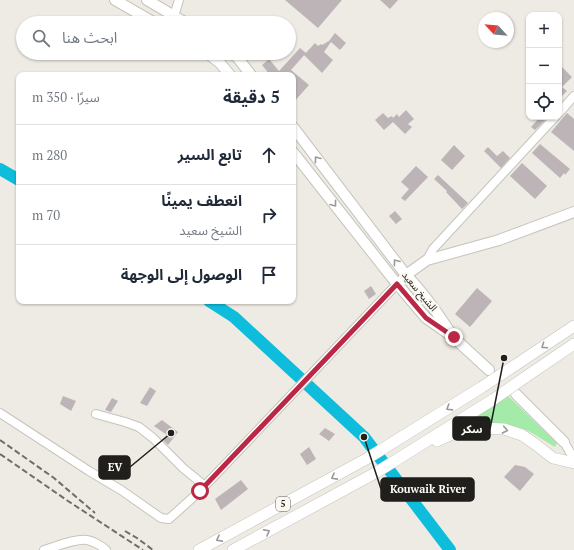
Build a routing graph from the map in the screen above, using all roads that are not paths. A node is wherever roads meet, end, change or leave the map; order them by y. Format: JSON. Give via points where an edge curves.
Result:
{"nodes":[{"id":1,"x":115,"y":0,"type":"edge"},
{"id":2,"x":147,"y":0,"type":"edge"},
{"id":3,"x":179,"y":0,"type":"edge"},
{"id":4,"x":143,"y":16,"type":"edge"},
{"id":5,"x":167,"y":16,"type":"edge"},
{"id":6,"x":172,"y":16,"type":"edge"},
{"id":7,"x":215,"y":60,"type":"edge"},
{"id":8,"x":239,"y":60,"type":"edge"},
{"id":9,"x":227,"y":72,"type":"edge"},
{"id":10,"x":249,"y":72,"type":"edge"},
{"id":11,"x":574,"y":96,"type":"edge"},
{"id":12,"x":562,"y":110,"type":"edge"},
{"id":13,"x":552,"y":120,"type":"edge"},
{"id":14,"x":296,"y":131,"type":"edge"},
{"id":15,"x":296,"y":156,"type":"edge"},
{"id":16,"x":574,"y":212,"type":"edge"},
{"id":17,"x":427,"y":260,"type":"junction"},
{"id":18,"x":406,"y":275,"type":"junction"},
{"id":19,"x":397,"y":284,"type":"junction"},
{"id":20,"x":574,"y":326,"type":"edge"},
{"id":21,"x":454,"y":337,"type":"junction"},
{"id":22,"x":574,"y":344,"type":"edge"},
{"id":23,"x":489,"y":370,"type":"dead end"},
{"id":24,"x":516,"y":394,"type":"dead end"},
{"id":25,"x":0,"y":413,"type":"edge"},
{"id":26,"x":96,"y":414,"type":"dead end"},
{"id":27,"x":564,"y":442,"type":"junction"},
{"id":28,"x":574,"y":448,"type":"edge"},
{"id":29,"x":402,"y":457,"type":"junction"},
{"id":30,"x":574,"y":459,"type":"edge"},
{"id":31,"x":574,"y":463,"type":"edge"},
{"id":32,"x":204,"y":486,"type":"junction"},
{"id":33,"x":44,"y":550,"type":"edge"},
{"id":34,"x":106,"y":550,"type":"edge"},
{"id":35,"x":199,"y":550,"type":"edge"},
{"id":36,"x":233,"y":550,"type":"edge"}],
"edges":[{"from":1,"to":4,"type":"main road"},
{"from":2,"to":5,"type":"main road"},
{"from":3,"to":6,"type":"street"},
{"from":7,"to":9,"type":"main road"},
{"from":8,"to":10,"type":"main road"},
{"from":11,"to":12,"type":"street"},
{"from":13,"to":17,"type":"street","via":[[433,249]]},
{"from":18,"to":14,"type":"main road","name":"الشيخ سعيد","one_way":true},
{"from":15,"to":19,"type":"main road","name":"الشيخ سعيد","one_way":true},
{"from":16,"to":17,"type":"main road","via":[[499,240]]},
{"from":17,"to":18,"type":"main road"},
{"from":18,"to":19,"type":"main road"},
{"from":18,"to":21,"type":"main road","name":"الشيخ سعيد"},
{"from":19,"to":21,"type":"main road","name":"الشيخ سعيد","via":[[426,318]]},
{"from":19,"to":32,"type":"street"},
{"from":20,"to":35,"type":"highway","number":"5","one_way":true,"bridge":true,"via":[[368,458]]},
{"from":21,"to":23,"type":"main road"},
{"from":22,"to":29,"type":"highway","number":"5","bridge":true,"via":[[494,399]]},
{"from":24,"to":27,"type":"main road"},
{"from":25,"to":32,"type":"street","via":[[161,518],[169,519]]},
{"from":26,"to":32,"type":"street","via":[[139,427]]},
{"from":27,"to":28,"type":"street"},
{"from":27,"to":30,"type":"street"},
{"from":29,"to":31,"type":"highway","one_way":true,"via":[[459,431],[481,428],[504,429],[522,435],[553,458]]},
{"from":36,"to":29,"type":"highway","number":"5","one_way":true},
{"from":33,"to":34,"type":"street","via":[[73,541],[86,540]]}]}
